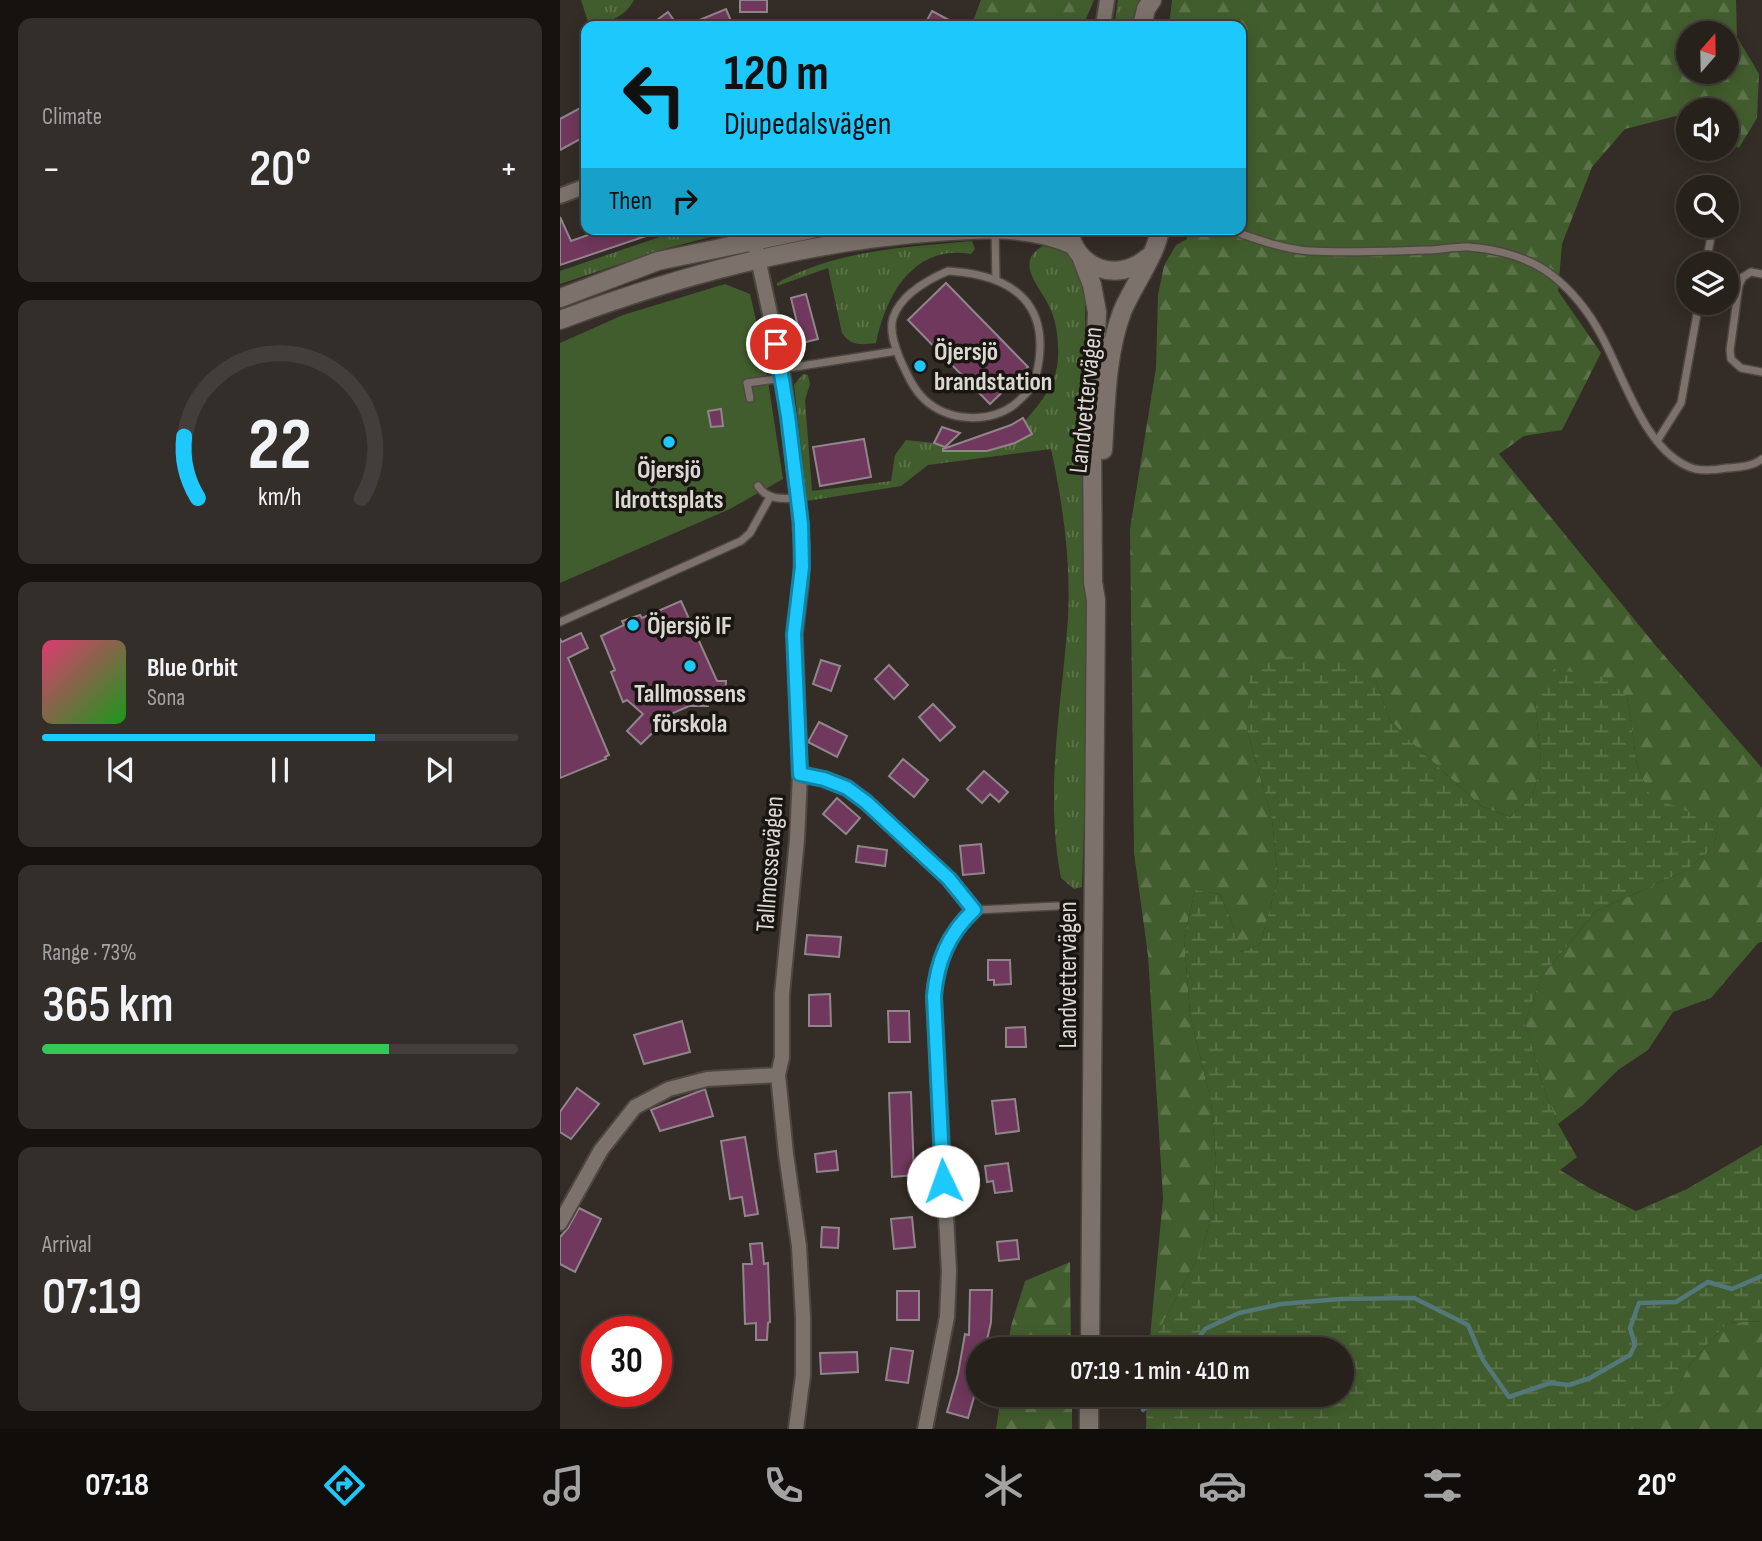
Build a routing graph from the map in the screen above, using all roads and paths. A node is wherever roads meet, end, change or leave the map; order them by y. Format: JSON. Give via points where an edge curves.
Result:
{"nodes":[{"id":1,"x":1107,"y":0,"type":"edge"},
{"id":2,"x":1153,"y":0,"type":"edge"},
{"id":3,"x":1104,"y":21,"type":"edge"},
{"id":4,"x":1143,"y":21,"type":"edge"},
{"id":5,"x":1155,"y":21,"type":"edge"},
{"id":6,"x":581,"y":188,"type":"edge"},
{"id":7,"x":560,"y":196,"type":"edge"},
{"id":8,"x":780,"y":235,"type":"edge"},
{"id":9,"x":887,"y":235,"type":"edge"},
{"id":10,"x":995,"y":235,"type":"edge"},
{"id":11,"x":1046,"y":235,"type":"edge"},
{"id":12,"x":1158,"y":235,"type":"edge"},
{"id":13,"x":1246,"y":235,"type":"edge"},
{"id":14,"x":754,"y":240,"type":"junction"},
{"id":15,"x":1074,"y":244,"type":"edge"},
{"id":16,"x":1151,"y":253,"type":"junction"},
{"id":17,"x":758,"y":260,"type":"junction"},
{"id":18,"x":1762,"y":274,"type":"edge"},
{"id":19,"x":996,"y":280,"type":"junction"},
{"id":20,"x":560,"y":298,"type":"edge"},
{"id":21,"x":1697,"y":315,"type":"edge"},
{"id":22,"x":560,"y":320,"type":"edge"},
{"id":23,"x":897,"y":351,"type":"junction"},
{"id":24,"x":1762,"y":372,"type":"edge"},
{"id":25,"x":782,"y":374,"type":"junction"},
{"id":26,"x":750,"y":398,"type":"dead end"},
{"id":27,"x":1657,"y":441,"type":"junction"},
{"id":28,"x":1758,"y":465,"type":"edge"},
{"id":29,"x":758,"y":486,"type":"dead end"},
{"id":30,"x":770,"y":497,"type":"junction"},
{"id":31,"x":799,"y":498,"type":"junction"},
{"id":32,"x":1096,"y":600,"type":"junction"},
{"id":33,"x":560,"y":622,"type":"edge"},
{"id":34,"x":800,"y":774,"type":"junction"},
{"id":35,"x":1057,"y":906,"type":"dead end"},
{"id":36,"x":974,"y":910,"type":"junction"},
{"id":37,"x":778,"y":1075,"type":"junction"},
{"id":38,"x":560,"y":1223,"type":"edge"},
{"id":39,"x":1090,"y":1337,"type":"edge"},
{"id":40,"x":1090,"y":1407,"type":"edge"},
{"id":41,"x":796,"y":1429,"type":"edge"},
{"id":42,"x":925,"y":1429,"type":"edge"},
{"id":43,"x":1089,"y":1429,"type":"edge"}],
"edges":[{"from":1,"to":3,"type":"street"},
{"from":2,"to":4,"type":"street"},
{"from":2,"to":5,"type":"street"},
{"from":6,"to":7,"type":"street"},
{"from":8,"to":14,"type":"street"},
{"from":9,"to":17,"type":"street"},
{"from":10,"to":19,"type":"lane"},
{"from":11,"to":15,"type":"street"},
{"from":12,"to":16,"type":"street","name":"Landvettervägen"},
{"from":13,"to":27,"type":"lane","via":[[1306,251],[1468,247],[1526,260],[1549,273],[1580,301]]},
{"from":14,"to":17,"type":"street","name":"Tallmossevägen"},
{"from":14,"to":20,"type":"street","via":[[658,261]]},
{"from":15,"to":16,"type":"street","via":[[1102,270],[1140,264]]},
{"from":15,"to":32,"type":"street","name":"Landvettervägen","via":[[1092,285],[1097,312],[1092,436]]},
{"from":16,"to":32,"type":"street","name":"Landvettervägen","via":[[1122,313],[1111,355],[1103,453],[1101,582]]},
{"from":17,"to":22,"type":"street"},
{"from":17,"to":25,"type":"street","name":"Tallmossevägen"},
{"from":18,"to":24,"type":"lane","via":[[1751,272],[1743,277],[1730,350],[1731,359],[1741,368]]},
{"from":19,"to":23,"type":"lane","via":[[948,271],[928,279],[894,316]]},
{"from":19,"to":23,"type":"lane","via":[[1026,299],[1034,313],[1041,348],[1034,383],[1009,408],[974,418],[940,410],[913,386]]},
{"from":21,"to":27,"type":"lane","via":[[1681,403]]},
{"from":23,"to":25,"type":"lane"},
{"from":25,"to":26,"type":"lane","via":[[746,379]]},
{"from":25,"to":31,"type":"street","name":"Tallmossevägen"},
{"from":27,"to":28,"type":"lane","via":[[1694,468],[1709,471]]},
{"from":29,"to":30,"type":"lane"},
{"from":30,"to":31,"type":"lane"},
{"from":30,"to":33,"type":"lane","via":[[741,541]]},
{"from":31,"to":34,"type":"street","name":"Tallmossevägen","via":[[802,567],[794,634]]},
{"from":32,"to":39,"type":"street","name":"Landvettervägen"},
{"from":34,"to":36,"type":"street","via":[[847,788],[866,802],[949,879]]},
{"from":34,"to":37,"type":"street","name":"Tallmossevägen"},
{"from":35,"to":36,"type":"lane"},
{"from":36,"to":42,"type":"street","via":[[944,950],[934,996],[948,1271],[947,1317]]},
{"from":37,"to":38,"type":"street","via":[[707,1079],[669,1089],[635,1107],[601,1150]]},
{"from":37,"to":41,"type":"street","name":"Tallmossevägen","via":[[803,1317],[803,1375]]},
{"from":40,"to":43,"type":"street"}]}
